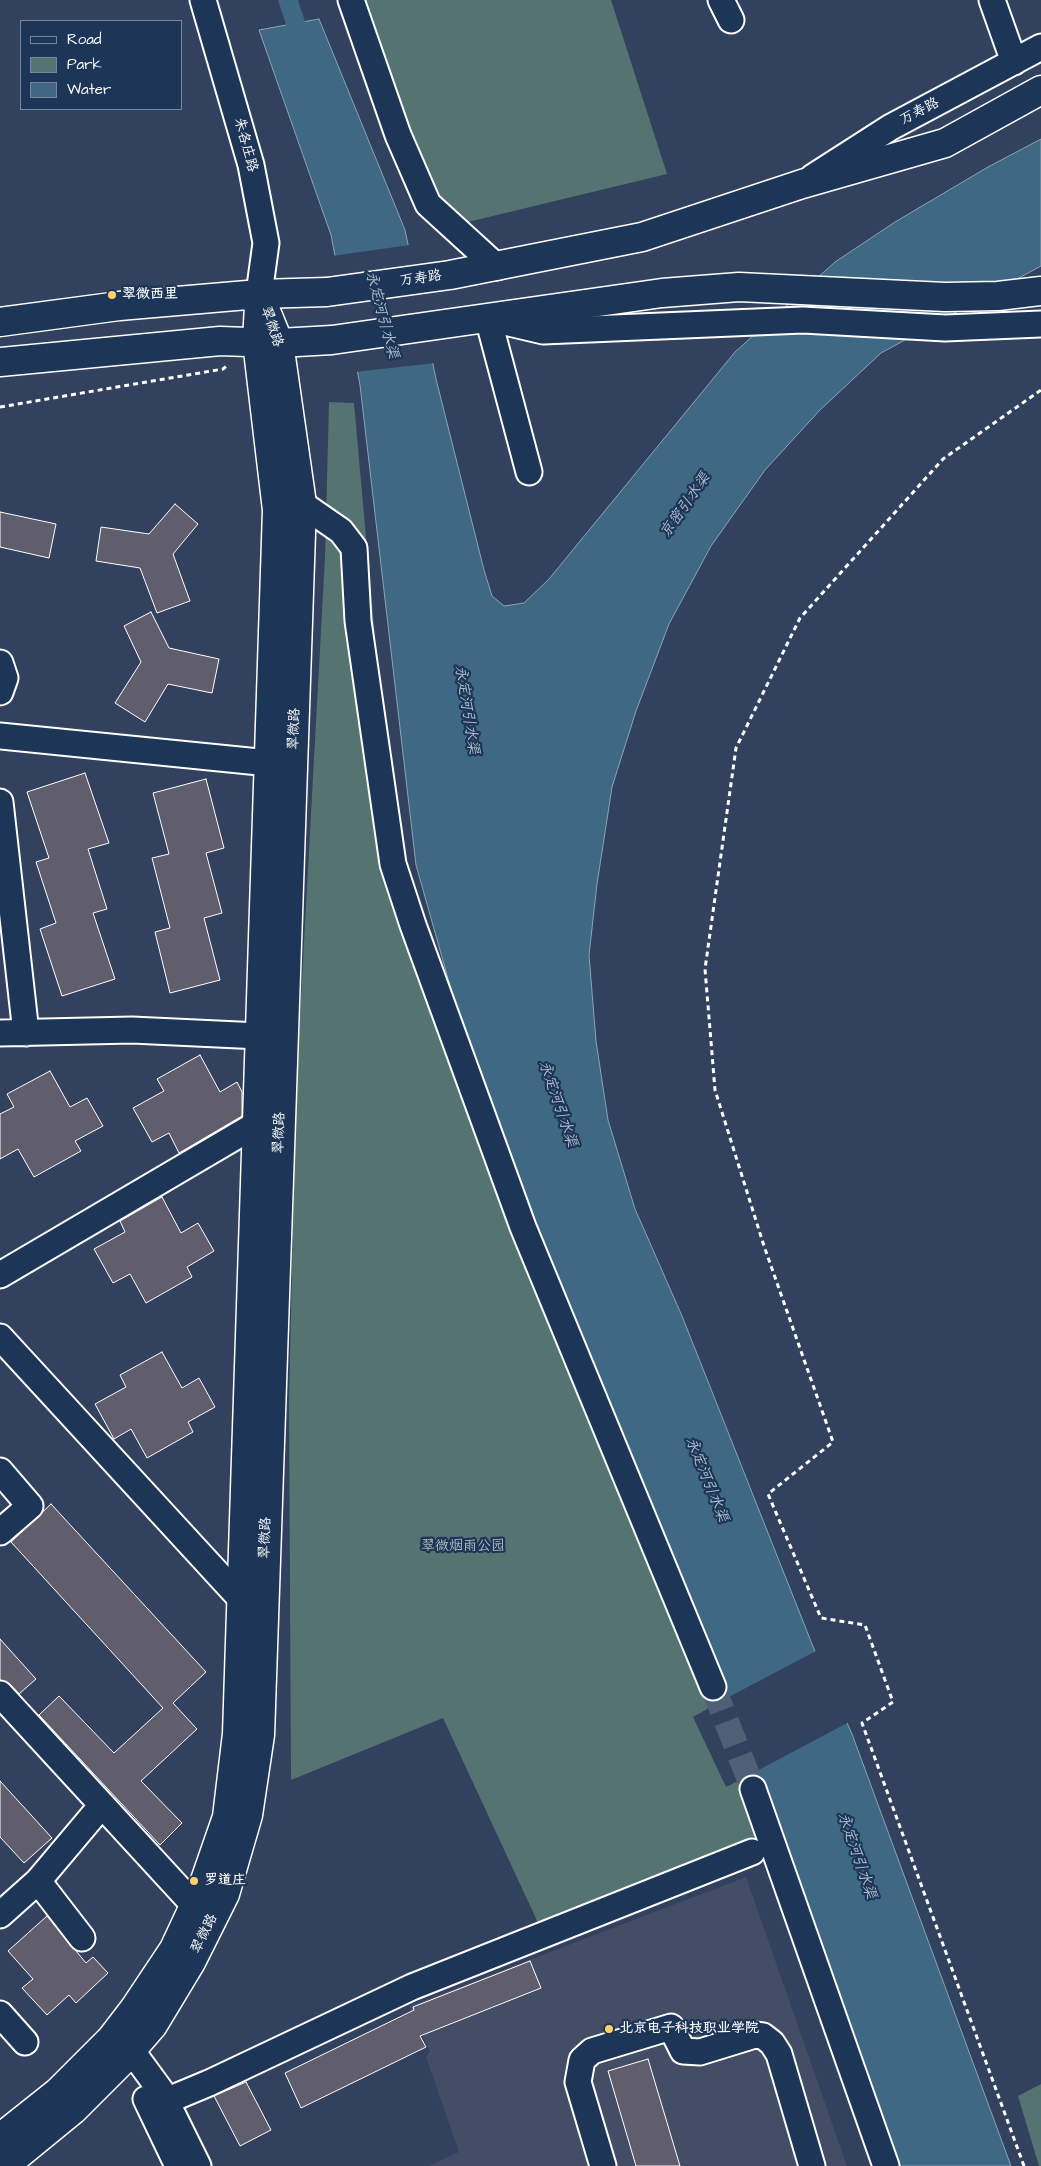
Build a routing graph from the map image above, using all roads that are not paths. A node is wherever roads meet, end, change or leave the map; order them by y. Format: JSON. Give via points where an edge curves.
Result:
{"nodes":[{"id":1,"x":203,"y":0,"type":"edge"},
{"id":2,"x":351,"y":0,"type":"edge"},
{"id":3,"x":992,"y":0,"type":"edge"},
{"id":4,"x":1041,"y":47,"type":"edge"},
{"id":5,"x":1014,"y":62,"type":"junction"},
{"id":6,"x":1041,"y":90,"type":"edge"},
{"id":7,"x":802,"y":184,"type":"junction"},
{"id":8,"x":497,"y":267,"type":"junction"},
{"id":9,"x":1041,"y":292,"type":"edge"},
{"id":10,"x":259,"y":294,"type":"junction"},
{"id":11,"x":488,"y":318,"type":"junction"},
{"id":12,"x":0,"y":322,"type":"edge"},
{"id":13,"x":1039,"y":324,"type":"edge"},
{"id":14,"x":268,"y":343,"type":"junction"},
{"id":15,"x":0,"y":362,"type":"edge"},
{"id":16,"x":529,"y":472,"type":"dead end"},
{"id":17,"x":302,"y":504,"type":"junction"},
{"id":18,"x":0,"y":663,"type":"edge"},
{"id":19,"x":0,"y":692,"type":"edge"},
{"id":20,"x":0,"y":736,"type":"edge"},
{"id":21,"x":269,"y":763,"type":"junction"},
{"id":22,"x":0,"y":802,"type":"edge"},
{"id":23,"x":0,"y":1033,"type":"edge"},
{"id":24,"x":26,"y":1033,"type":"junction"},
{"id":25,"x":260,"y":1036,"type":"junction"},
{"id":26,"x":257,"y":1124,"type":"junction"},
{"id":27,"x":0,"y":1275,"type":"edge"},
{"id":28,"x":0,"y":1338,"type":"edge"},
{"id":29,"x":0,"y":1472,"type":"edge"},
{"id":30,"x":0,"y":1532,"type":"edge"},
{"id":31,"x":241,"y":1599,"type":"junction"},
{"id":32,"x":714,"y":1687,"type":"tunnel mouth"},
{"id":33,"x":0,"y":1694,"type":"edge"},
{"id":34,"x":753,"y":1789,"type":"tunnel mouth"},
{"id":35,"x":102,"y":1805,"type":"junction"},
{"id":36,"x":752,"y":1852,"type":"dead end"},
{"id":37,"x":38,"y":1881,"type":"junction"},
{"id":38,"x":194,"y":1905,"type":"junction"},
{"id":39,"x":3,"y":1907,"type":"edge"},
{"id":40,"x":82,"y":1938,"type":"dead end"},
{"id":41,"x":0,"y":2014,"type":"edge"},
{"id":42,"x":25,"y":2042,"type":"dead end"},
{"id":43,"x":121,"y":2050,"type":"junction"},
{"id":44,"x":166,"y":2101,"type":"junction"},
{"id":45,"x":0,"y":2138,"type":"edge"},
{"id":46,"x":0,"y":2165,"type":"edge"},
{"id":47,"x":178,"y":2166,"type":"edge"},
{"id":48,"x":198,"y":2166,"type":"edge"},
{"id":49,"x":603,"y":2166,"type":"edge"},
{"id":50,"x":812,"y":2166,"type":"edge"},
{"id":51,"x":886,"y":2166,"type":"edge"}],
"edges":[{"from":1,"to":10,"type":"street","name":"朱各庄路","via":[[253,175],[266,244]]},
{"from":2,"to":8,"type":"street","via":[[398,135],[428,204]]},
{"from":3,"to":5,"type":"street"},
{"from":4,"to":5,"type":"street","name":"万寿路"},
{"from":5,"to":7,"type":"street","name":"万寿路","via":[[890,127]]},
{"from":6,"to":7,"type":"main road","name":"万寿路","via":[[945,143]]},
{"from":7,"to":8,"type":"main road","name":"万寿路","via":[[642,237]]},
{"from":8,"to":10,"type":"main road","name":"万寿路","via":[[327,292]]},
{"from":9,"to":11,"type":"main road","via":[[945,297],[739,287],[662,293]]},
{"from":10,"to":12,"type":"main road","name":"万寿路","via":[[119,306]]},
{"from":10,"to":14,"type":"main road","name":"翠微路"},
{"from":11,"to":13,"type":"street","via":[[543,331],[803,320],[945,328]]},
{"from":11,"to":14,"type":"main road","via":[[332,340]]},
{"from":11,"to":16,"type":"street"},
{"from":14,"to":15,"type":"main road","via":[[220,341]]},
{"from":14,"to":17,"type":"main road","name":"翠微路"},
{"from":14,"to":21,"type":"main road","name":"翠微路","via":[[277,510]]},
{"from":17,"to":32,"type":"street","via":[[341,531],[354,548],[358,621],[396,872],[523,1227]]},
{"from":17,"to":43,"type":"main road","name":"翠微路","via":[[260,1735],[248,1815],[225,1894],[192,1962],[153,2025]]},
{"from":18,"to":19,"type":"street","via":[[5,678]]},
{"from":20,"to":21,"type":"street"},
{"from":21,"to":25,"type":"main road","name":"翠微路"},
{"from":22,"to":24,"type":"street"},
{"from":23,"to":24,"type":"street"},
{"from":24,"to":25,"type":"street","via":[[132,1030]]},
{"from":25,"to":26,"type":"main road","name":"翠微路"},
{"from":26,"to":27,"type":"street"},
{"from":26,"to":31,"type":"main road","name":"翠微路"},
{"from":28,"to":31,"type":"street"},
{"from":29,"to":30,"type":"street","via":[[30,1506]]},
{"from":31,"to":38,"type":"main road","name":"翠微路","via":[[237,1734],[227,1817]]},
{"from":33,"to":35,"type":"street"},
{"from":34,"to":51,"type":"street"},
{"from":35,"to":37,"type":"street"},
{"from":35,"to":38,"type":"street"},
{"from":36,"to":44,"type":"street","via":[[412,1987]]},
{"from":37,"to":39,"type":"street"},
{"from":37,"to":40,"type":"street"},
{"from":38,"to":43,"type":"main road","name":"翠微路","via":[[174,1949],[134,2009]]},
{"from":41,"to":42,"type":"street"},
{"from":43,"to":44,"type":"street"},
{"from":43,"to":45,"type":"main road","name":"翠微路","via":[[58,2092]]},
{"from":43,"to":46,"type":"main road","name":"翠微路","via":[[73,2110]]},
{"from":43,"to":47,"type":"street"},
{"from":44,"to":48,"type":"street"},
{"from":49,"to":50,"type":"street","via":[[578,2082],[582,2060],[592,2051],[671,2027],[683,2051],[700,2052],[755,2035],[763,2036],[772,2043],[780,2054]]}]}
